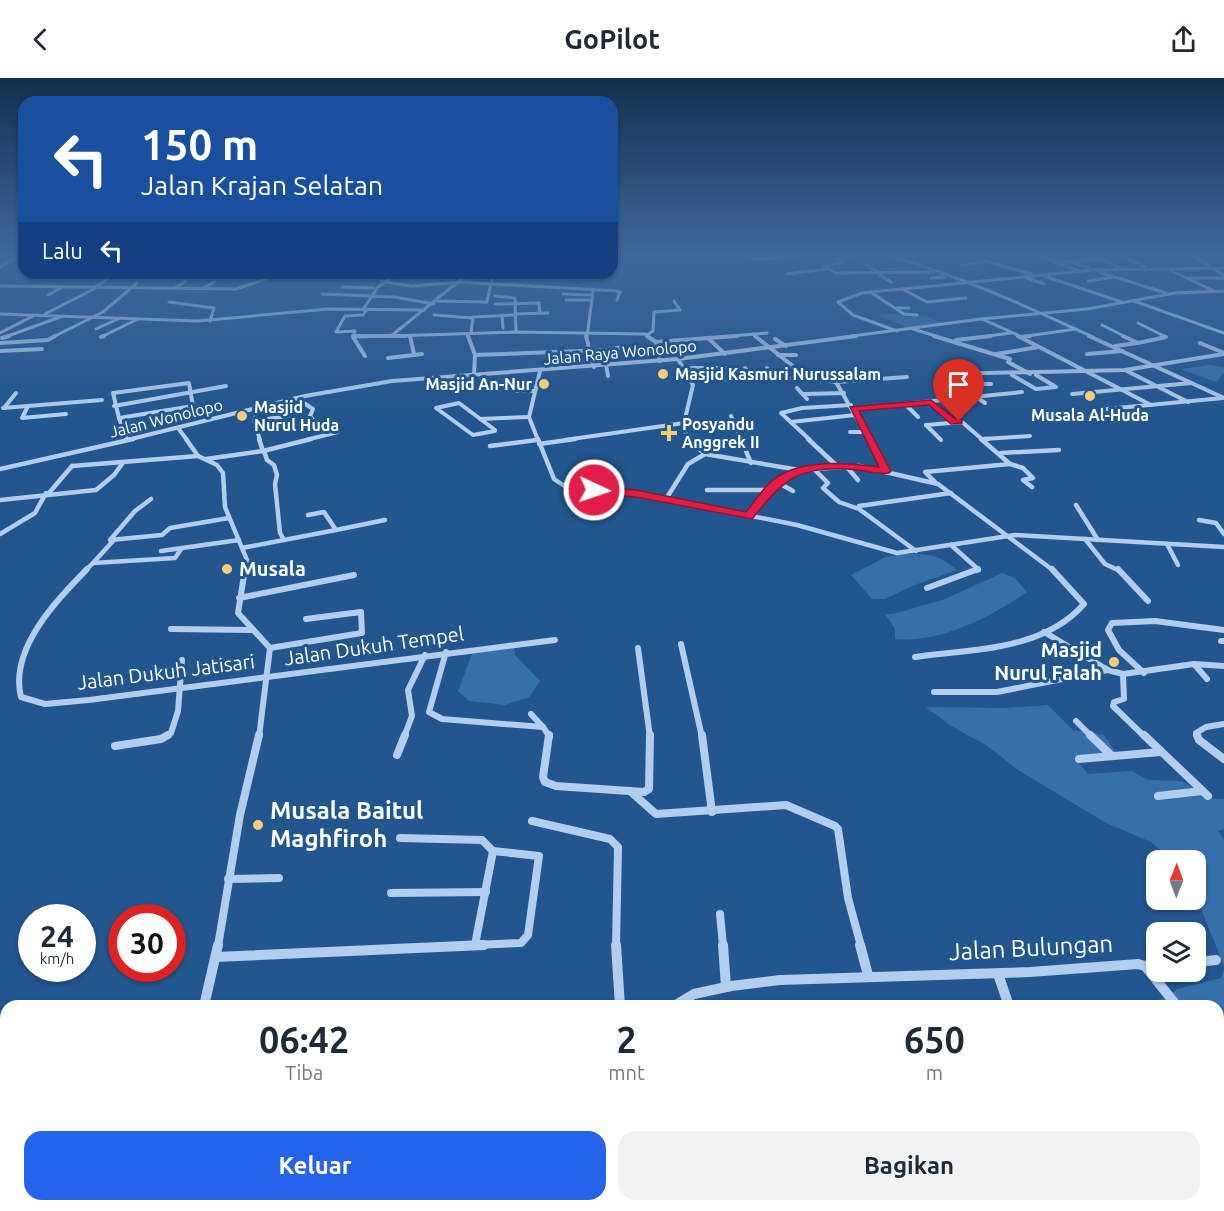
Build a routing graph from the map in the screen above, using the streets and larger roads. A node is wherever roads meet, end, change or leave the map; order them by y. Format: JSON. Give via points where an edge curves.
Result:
{"nodes":[{"id":1,"x":55,"y":308,"type":"edge"},
{"id":2,"x":106,"y":308,"type":"edge"},
{"id":3,"x":213,"y":308,"type":"edge"},
{"id":4,"x":366,"y":308,"type":"junction"},
{"id":5,"x":427,"y":308,"type":"edge"},
{"id":6,"x":516,"y":308,"type":"edge"},
{"id":7,"x":540,"y":308,"type":"edge"},
{"id":8,"x":588,"y":308,"type":"edge"},
{"id":9,"x":679,"y":308,"type":"edge"},
{"id":10,"x":843,"y":308,"type":"edge"},
{"id":11,"x":896,"y":308,"type":"joint"},
{"id":12,"x":909,"y":308,"type":"dead end"},
{"id":13,"x":1031,"y":308,"type":"edge"},
{"id":14,"x":1094,"y":308,"type":"edge"},
{"id":15,"x":1153,"y":308,"type":"edge"},
{"id":16,"x":328,"y":309,"type":"joint"},
{"id":17,"x":424,"y":310,"type":"junction"},
{"id":18,"x":540,"y":313,"type":"junction"},
{"id":19,"x":548,"y":313,"type":"dead end"},
{"id":20,"x":1044,"y":313,"type":"junction"},
{"id":21,"x":0,"y":314,"type":"edge"},
{"id":22,"x":36,"y":314,"type":"junction"},
{"id":23,"x":515,"y":314,"type":"junction"},
{"id":24,"x":44,"y":315,"type":"junction"},
{"id":25,"x":57,"y":315,"type":"junction"},
{"id":26,"x":65,"y":315,"type":"junction"},
{"id":27,"x":434,"y":315,"type":"dead end"},
{"id":28,"x":502,"y":315,"type":"junction"},
{"id":29,"x":917,"y":315,"type":"dead end"},
{"id":30,"x":96,"y":316,"type":"junction"},
{"id":31,"x":121,"y":317,"type":"junction"},
{"id":32,"x":49,"y":318,"type":"dead end"},
{"id":33,"x":139,"y":318,"type":"junction"},
{"id":34,"x":472,"y":318,"type":"junction"},
{"id":35,"x":981,"y":319,"type":"junction"},
{"id":36,"x":210,"y":321,"type":"junction"},
{"id":37,"x":1138,"y":323,"type":"dead end"},
{"id":38,"x":1102,"y":325,"type":"dead end"},
{"id":39,"x":503,"y":328,"type":"dead end"},
{"id":40,"x":96,"y":329,"type":"dead end"},
{"id":41,"x":911,"y":329,"type":"junction"},
{"id":42,"x":1077,"y":329,"type":"junction"},
{"id":43,"x":898,"y":331,"type":"junction"},
{"id":44,"x":516,"y":332,"type":"junction"},
{"id":45,"x":767,"y":333,"type":"dead end"},
{"id":46,"x":1011,"y":333,"type":"junction"},
{"id":47,"x":1224,"y":333,"type":"edge"},
{"id":48,"x":469,"y":334,"type":"junction"},
{"id":49,"x":585,"y":334,"type":"junction"},
{"id":50,"x":753,"y":334,"type":"junction"},
{"id":51,"x":647,"y":335,"type":"junction"},
{"id":52,"x":391,"y":336,"type":"junction"},
{"id":53,"x":410,"y":336,"type":"junction"},
{"id":54,"x":101,"y":337,"type":"dead end"},
{"id":55,"x":353,"y":337,"type":"junction"},
{"id":56,"x":1020,"y":337,"type":"junction"},
{"id":57,"x":0,"y":338,"type":"edge"},
{"id":58,"x":708,"y":338,"type":"junction"},
{"id":59,"x":775,"y":339,"type":"dead end"},
{"id":60,"x":952,"y":341,"type":"junction"},
{"id":61,"x":656,"y":342,"type":"junction"},
{"id":62,"x":1138,"y":343,"type":"junction"},
{"id":63,"x":1200,"y":343,"type":"dead end"},
{"id":64,"x":1114,"y":346,"type":"junction"},
{"id":65,"x":622,"y":347,"type":"dead end"},
{"id":66,"x":787,"y":347,"type":"junction"},
{"id":67,"x":1039,"y":347,"type":"junction"},
{"id":68,"x":42,"y":349,"type":"dead end"},
{"id":69,"x":770,"y":349,"type":"junction"},
{"id":70,"x":0,"y":351,"type":"edge"},
{"id":71,"x":589,"y":351,"type":"junction"},
{"id":72,"x":1124,"y":351,"type":"junction"},
{"id":73,"x":1224,"y":353,"type":"edge"},
{"id":74,"x":414,"y":354,"type":"junction"},
{"id":75,"x":422,"y":354,"type":"dead end"},
{"id":76,"x":725,"y":354,"type":"junction"},
{"id":77,"x":996,"y":354,"type":"junction"},
{"id":78,"x":1087,"y":354,"type":"dead end"},
{"id":79,"x":475,"y":355,"type":"junction"},
{"id":80,"x":777,"y":355,"type":"junction"},
{"id":81,"x":796,"y":355,"type":"dead end"},
{"id":82,"x":365,"y":356,"type":"dead end"},
{"id":83,"x":388,"y":358,"type":"dead end"},
{"id":84,"x":678,"y":359,"type":"junction"},
{"id":85,"x":660,"y":361,"type":"junction"},
{"id":86,"x":606,"y":365,"type":"junction"},
{"id":87,"x":1157,"y":366,"type":"junction"},
{"id":88,"x":594,"y":367,"type":"junction"},
{"id":89,"x":684,"y":368,"type":"junction"},
{"id":90,"x":727,"y":368,"type":"dead end"},
{"id":91,"x":745,"y":368,"type":"dead end"},
{"id":92,"x":767,"y":368,"type":"dead end"},
{"id":93,"x":1125,"y":370,"type":"junction"},
{"id":94,"x":540,"y":371,"type":"junction"},
{"id":95,"x":1090,"y":372,"type":"junction"},
{"id":96,"x":474,"y":374,"type":"junction"},
{"id":97,"x":1011,"y":374,"type":"junction"},
{"id":98,"x":1033,"y":374,"type":"junction"},
{"id":99,"x":688,"y":375,"type":"junction"},
{"id":100,"x":738,"y":375,"type":"dead end"},
{"id":101,"x":608,"y":376,"type":"dead end"},
{"id":102,"x":907,"y":377,"type":"dead end"},
{"id":103,"x":808,"y":378,"type":"junction"},
{"id":104,"x":753,"y":379,"type":"junction"},
{"id":105,"x":774,"y":379,"type":"junction"},
{"id":106,"x":691,"y":380,"type":"junction"},
{"id":107,"x":837,"y":382,"type":"junction"},
{"id":108,"x":1192,"y":383,"type":"junction"},
{"id":109,"x":956,"y":384,"type":"junction"},
{"id":110,"x":991,"y":384,"type":"dead end"},
{"id":111,"x":226,"y":386,"type":"dead end"},
{"id":112,"x":1157,"y":386,"type":"junction"},
{"id":113,"x":798,"y":388,"type":"dead end"},
{"id":114,"x":1036,"y":389,"type":"junction"},
{"id":115,"x":1123,"y":389,"type":"junction"},
{"id":116,"x":338,"y":390,"type":"joint"},
{"id":117,"x":192,"y":391,"type":"junction"},
{"id":118,"x":515,"y":391,"type":"dead end"},
{"id":119,"x":534,"y":391,"type":"junction"},
{"id":120,"x":1022,"y":392,"type":"dead end"},
{"id":121,"x":1041,"y":392,"type":"dead end"},
{"id":122,"x":16,"y":393,"type":"dead end"},
{"id":123,"x":844,"y":393,"type":"junction"},
{"id":124,"x":804,"y":394,"type":"junction"},
{"id":125,"x":1072,"y":394,"type":"dead end"},
{"id":126,"x":976,"y":397,"type":"junction"},
{"id":127,"x":296,"y":398,"type":"junction"},
{"id":128,"x":1224,"y":398,"type":"edge"},
{"id":129,"x":807,"y":399,"type":"dead end"},
{"id":130,"x":102,"y":400,"type":"dead end"},
{"id":131,"x":931,"y":402,"type":"junction"},
{"id":132,"x":1188,"y":402,"type":"junction"},
{"id":133,"x":986,"y":403,"type":"dead end"},
{"id":134,"x":115,"y":404,"type":"junction"},
{"id":135,"x":906,"y":405,"type":"junction"},
{"id":136,"x":1151,"y":405,"type":"junction"},
{"id":137,"x":28,"y":406,"type":"junction"},
{"id":138,"x":852,"y":407,"type":"junction"},
{"id":139,"x":2,"y":408,"type":"edge"},
{"id":140,"x":257,"y":408,"type":"junction"},
{"id":141,"x":1107,"y":409,"type":"dead end"},
{"id":142,"x":66,"y":414,"type":"dead end"},
{"id":143,"x":855,"y":415,"type":"junction"},
{"id":144,"x":1,"y":416,"type":"edge"},
{"id":145,"x":288,"y":416,"type":"dead end"},
{"id":146,"x":731,"y":416,"type":"dead end"},
{"id":147,"x":118,"y":417,"type":"junction"},
{"id":148,"x":529,"y":417,"type":"junction"},
{"id":149,"x":918,"y":417,"type":"dead end"},
{"id":150,"x":480,"y":419,"type":"junction"},
{"id":151,"x":254,"y":421,"type":"junction"},
{"id":152,"x":791,"y":422,"type":"junction"},
{"id":153,"x":954,"y":422,"type":"junction"},
{"id":154,"x":684,"y":423,"type":"junction"},
{"id":155,"x":318,"y":426,"type":"dead end"},
{"id":156,"x":178,"y":428,"type":"junction"},
{"id":157,"x":338,"y":432,"type":"dead end"},
{"id":158,"x":850,"y":432,"type":"dead end"},
{"id":159,"x":865,"y":432,"type":"junction"},
{"id":160,"x":1030,"y":436,"type":"dead end"},
{"id":161,"x":983,"y":439,"type":"junction"},
{"id":162,"x":127,"y":440,"type":"junction"},
{"id":163,"x":941,"y":440,"type":"dead end"},
{"id":164,"x":538,"y":442,"type":"junction"},
{"id":165,"x":490,"y":446,"type":"dead end"},
{"id":166,"x":1059,"y":450,"type":"dead end"},
{"id":167,"x":264,"y":451,"type":"junction"},
{"id":168,"x":1000,"y":453,"type":"junction"},
{"id":169,"x":72,"y":454,"type":"junction"},
{"id":170,"x":705,"y":454,"type":"junction"},
{"id":171,"x":198,"y":456,"type":"junction"},
{"id":172,"x":205,"y":459,"type":"junction"},
{"id":173,"x":751,"y":463,"type":"junction"},
{"id":174,"x":122,"y":464,"type":"junction"},
{"id":175,"x":1010,"y":464,"type":"junction"},
{"id":176,"x":72,"y":466,"type":"junction"},
{"id":177,"x":837,"y":466,"type":"junction"},
{"id":178,"x":846,"y":466,"type":"junction"},
{"id":179,"x":0,"y":469,"type":"edge"},
{"id":180,"x":814,"y":469,"type":"junction"},
{"id":181,"x":799,"y":470,"type":"junction"},
{"id":182,"x":886,"y":471,"type":"junction"},
{"id":183,"x":594,"y":475,"type":"dead end"},
{"id":184,"x":858,"y":480,"type":"dead end"},
{"id":185,"x":777,"y":482,"type":"junction"},
{"id":186,"x":938,"y":484,"type":"junction"},
{"id":187,"x":1032,"y":487,"type":"dead end"},
{"id":188,"x":594,"y":490,"type":"junction"},
{"id":189,"x":708,"y":490,"type":"dead end"},
{"id":190,"x":770,"y":490,"type":"junction"},
{"id":191,"x":793,"y":491,"type":"dead end"},
{"id":192,"x":48,"y":493,"type":"junction"},
{"id":193,"x":952,"y":493,"type":"junction"},
{"id":194,"x":152,"y":499,"type":"dead end"},
{"id":195,"x":666,"y":499,"type":"junction"},
{"id":196,"x":0,"y":500,"type":"edge"},
{"id":197,"x":1076,"y":505,"type":"dead end"},
{"id":198,"x":859,"y":506,"type":"dead end"},
{"id":199,"x":308,"y":514,"type":"dead end"},
{"id":200,"x":748,"y":516,"type":"junction"},
{"id":201,"x":230,"y":518,"type":"junction"},
{"id":202,"x":385,"y":520,"type":"dead end"},
{"id":203,"x":1199,"y":520,"type":"dead end"},
{"id":204,"x":336,"y":530,"type":"junction"},
{"id":205,"x":0,"y":534,"type":"edge"},
{"id":206,"x":1224,"y":534,"type":"edge"},
{"id":207,"x":1008,"y":535,"type":"junction"},
{"id":208,"x":1085,"y":539,"type":"junction"},
{"id":209,"x":239,"y":540,"type":"junction"},
{"id":210,"x":284,"y":540,"type":"junction"},
{"id":211,"x":1098,"y":540,"type":"junction"},
{"id":212,"x":113,"y":541,"type":"junction"},
{"id":213,"x":951,"y":544,"type":"junction"},
{"id":214,"x":1167,"y":544,"type":"junction"},
{"id":215,"x":1224,"y":547,"type":"edge"},
{"id":216,"x":242,"y":548,"type":"junction"},
{"id":217,"x":181,"y":549,"type":"junction"},
{"id":218,"x":161,"y":550,"type":"dead end"},
{"id":219,"x":916,"y":551,"type":"junction"},
{"id":220,"x":93,"y":563,"type":"junction"},
{"id":221,"x":1178,"y":565,"type":"dead end"},
{"id":222,"x":354,"y":575,"type":"dead end"},
{"id":223,"x":927,"y":588,"type":"dead end"},
{"id":224,"x":239,"y":598,"type":"junction"},
{"id":225,"x":1148,"y":601,"type":"dead end"},
{"id":226,"x":306,"y":619,"type":"dead end"},
{"id":227,"x":171,"y":629,"type":"dead end"},
{"id":228,"x":251,"y":630,"type":"junction"},
{"id":229,"x":1224,"y":630,"type":"edge"},
{"id":230,"x":1044,"y":632,"type":"junction"},
{"id":231,"x":555,"y":640,"type":"dead end"},
{"id":232,"x":681,"y":644,"type":"dead end"},
{"id":233,"x":270,"y":648,"type":"junction"},
{"id":234,"x":638,"y":648,"type":"dead end"},
{"id":235,"x":446,"y":652,"type":"junction"},
{"id":236,"x":424,"y":655,"type":"junction"},
{"id":237,"x":915,"y":657,"type":"dead end"},
{"id":238,"x":182,"y":660,"type":"dead end"},
{"id":239,"x":1194,"y":664,"type":"junction"},
{"id":240,"x":1224,"y":666,"type":"edge"},
{"id":241,"x":1108,"y":669,"type":"junction"},
{"id":242,"x":1144,"y":673,"type":"junction"},
{"id":243,"x":1123,"y":674,"type":"junction"},
{"id":244,"x":269,"y":677,"type":"junction"},
{"id":245,"x":1207,"y":679,"type":"dead end"},
{"id":246,"x":181,"y":688,"type":"junction"},
{"id":247,"x":934,"y":692,"type":"dead end"},
{"id":248,"x":531,"y":714,"type":"dead end"},
{"id":249,"x":1076,"y":721,"type":"dead end"},
{"id":250,"x":1224,"y":724,"type":"edge"},
{"id":251,"x":543,"y":728,"type":"junction"},
{"id":252,"x":115,"y":746,"type":"dead end"},
{"id":253,"x":1160,"y":752,"type":"junction"},
{"id":254,"x":397,"y":755,"type":"dead end"},
{"id":255,"x":1112,"y":756,"type":"junction"},
{"id":256,"x":1079,"y":759,"type":"dead end"},
{"id":257,"x":1224,"y":759,"type":"edge"},
{"id":258,"x":630,"y":791,"type":"junction"},
{"id":259,"x":1158,"y":796,"type":"dead end"},
{"id":260,"x":712,"y":812,"type":"junction"},
{"id":261,"x":532,"y":821,"type":"dead end"},
{"id":262,"x":400,"y":838,"type":"dead end"},
{"id":263,"x":494,"y":851,"type":"junction"},
{"id":264,"x":279,"y":878,"type":"dead end"},
{"id":265,"x":228,"y":879,"type":"junction"},
{"id":266,"x":391,"y":892,"type":"dead end"},
{"id":267,"x":486,"y":892,"type":"junction"},
{"id":268,"x":720,"y":914,"type":"dead end"},
{"id":269,"x":476,"y":945,"type":"junction"},
{"id":270,"x":216,"y":957,"type":"junction"},
{"id":271,"x":1216,"y":960,"type":"dead end"},
{"id":272,"x":1206,"y":961,"type":"edge"},
{"id":273,"x":1145,"y":966,"type":"joint"},
{"id":274,"x":998,"y":974,"type":"junction"},
{"id":275,"x":868,"y":975,"type":"junction"},
{"id":276,"x":726,"y":987,"type":"junction"},
{"id":277,"x":205,"y":1000,"type":"edge"},
{"id":278,"x":620,"y":1000,"type":"edge"},
{"id":279,"x":681,"y":1000,"type":"edge"},
{"id":280,"x":1007,"y":1000,"type":"edge"},
{"id":281,"x":1172,"y":1000,"type":"edge"}],
"edges":[{"from":1,"to":24,"type":"street"},
{"from":2,"to":30,"type":"street"},
{"from":3,"to":36,"type":"street"},
{"from":4,"to":16,"type":"street"},
{"from":4,"to":17,"type":"street"},
{"from":4,"to":55,"type":"street","via":[[363,315],[345,316],[336,331],[355,331]]},
{"from":5,"to":17,"type":"street"},
{"from":6,"to":23,"type":"street"},
{"from":7,"to":18,"type":"street"},
{"from":8,"to":49,"type":"street"},
{"from":9,"to":51,"type":"street","via":[[654,312],[652,331]]},
{"from":10,"to":43,"type":"street"},
{"from":11,"to":12,"type":"street"},
{"from":11,"to":29,"type":"street","via":[[904,314]]},
{"from":13,"to":20,"type":"street"},
{"from":14,"to":20,"type":"street","name":"Jalan Raya Wonolopo"},
{"from":15,"to":47,"type":"street"},
{"from":16,"to":36,"type":"street"},
{"from":17,"to":52,"type":"street"},
{"from":18,"to":19,"type":"street"},
{"from":18,"to":23,"type":"street"},
{"from":20,"to":35,"type":"street","name":"Jalan Raya Wonolopo"},
{"from":20,"to":42,"type":"street"},
{"from":21,"to":22,"type":"street"},
{"from":22,"to":24,"type":"street"},
{"from":22,"to":57,"type":"street"},
{"from":23,"to":28,"type":"street"},
{"from":23,"to":44,"type":"street"},
{"from":24,"to":25,"type":"street"},
{"from":25,"to":26,"type":"street"},
{"from":25,"to":32,"type":"street"},
{"from":26,"to":30,"type":"street"},
{"from":26,"to":57,"type":"street"},
{"from":27,"to":34,"type":"street"},
{"from":28,"to":34,"type":"street"},
{"from":28,"to":39,"type":"street"},
{"from":30,"to":31,"type":"street"},
{"from":30,"to":57,"type":"street","via":[[48,340]]},
{"from":31,"to":33,"type":"street"},
{"from":31,"to":40,"type":"street"},
{"from":33,"to":36,"type":"street"},
{"from":33,"to":54,"type":"street"},
{"from":34,"to":48,"type":"street"},
{"from":35,"to":41,"type":"street","name":"Jalan Raya Wonolopo"},
{"from":35,"to":46,"type":"street"},
{"from":37,"to":62,"type":"street","via":[[1166,337]]},
{"from":38,"to":62,"type":"street"},
{"from":41,"to":43,"type":"street","name":"Jalan Raya Wonolopo"},
{"from":41,"to":60,"type":"street"},
{"from":42,"to":56,"type":"street"},
{"from":42,"to":64,"type":"street"},
{"from":43,"to":66,"type":"street","name":"Jalan Raya Wonolopo"},
{"from":44,"to":48,"type":"street"},
{"from":44,"to":49,"type":"street"},
{"from":45,"to":50,"type":"street"},
{"from":46,"to":56,"type":"street"},
{"from":46,"to":60,"type":"street"},
{"from":48,"to":53,"type":"street"},
{"from":48,"to":79,"type":"street"},
{"from":49,"to":51,"type":"street"},
{"from":49,"to":71,"type":"street"},
{"from":50,"to":58,"type":"street"},
{"from":50,"to":69,"type":"street"},
{"from":51,"to":61,"type":"street"},
{"from":52,"to":53,"type":"street"},
{"from":52,"to":55,"type":"street"},
{"from":53,"to":74,"type":"street"},
{"from":55,"to":82,"type":"street"},
{"from":56,"to":67,"type":"street"},
{"from":58,"to":61,"type":"street"},
{"from":58,"to":76,"type":"street"},
{"from":59,"to":66,"type":"street"},
{"from":60,"to":77,"type":"street"},
{"from":61,"to":85,"type":"street"},
{"from":62,"to":64,"type":"street"},
{"from":63,"to":73,"type":"street"},
{"from":64,"to":72,"type":"street"},
{"from":65,"to":71,"type":"street"},
{"from":66,"to":69,"type":"street","name":"Jalan Raya Wonolopo"},
{"from":67,"to":77,"type":"street"},
{"from":67,"to":95,"type":"street"},
{"from":68,"to":70,"type":"street"},
{"from":69,"to":76,"type":"street","name":"Jalan Raya Wonolopo"},
{"from":69,"to":80,"type":"street"},
{"from":71,"to":79,"type":"street"},
{"from":71,"to":88,"type":"street"},
{"from":72,"to":78,"type":"street"},
{"from":72,"to":87,"type":"street"},
{"from":73,"to":87,"type":"street"},
{"from":74,"to":75,"type":"street"},
{"from":74,"to":83,"type":"street"},
{"from":76,"to":84,"type":"street","name":"Jalan Raya Wonolopo"},
{"from":77,"to":98,"type":"street"},
{"from":79,"to":96,"type":"street"},
{"from":80,"to":81,"type":"street"},
{"from":80,"to":103,"type":"street"},
{"from":84,"to":85,"type":"street","name":"Jalan Raya Wonolopo"},
{"from":84,"to":89,"type":"street"},
{"from":85,"to":86,"type":"street","name":"Jalan Raya Wonolopo"},
{"from":86,"to":88,"type":"street","name":"Jalan Raya Wonolopo"},
{"from":86,"to":101,"type":"street"},
{"from":87,"to":93,"type":"street"},
{"from":87,"to":108,"type":"street"},
{"from":88,"to":94,"type":"street","name":"Jalan Raya Wonolopo"},
{"from":89,"to":90,"type":"street"},
{"from":89,"to":99,"type":"street"},
{"from":91,"to":104,"type":"street"},
{"from":92,"to":105,"type":"street"},
{"from":93,"to":95,"type":"street"},
{"from":93,"to":112,"type":"street"},
{"from":94,"to":96,"type":"street","name":"Jalan Raya Wonolopo"},
{"from":94,"to":119,"type":"street"},
{"from":95,"to":98,"type":"street"},
{"from":95,"to":115,"type":"street"},
{"from":96,"to":116,"type":"street","name":"Jalan Raya Wonolopo","via":[[412,378]]},
{"from":97,"to":98,"type":"street"},
{"from":97,"to":109,"type":"street","via":[[944,374]]},
{"from":97,"to":114,"type":"street"},
{"from":98,"to":114,"type":"street","via":[[1056,387]]},
{"from":99,"to":100,"type":"street"},
{"from":99,"to":106,"type":"street"},
{"from":102,"to":107,"type":"street"},
{"from":103,"to":105,"type":"street"},
{"from":103,"to":107,"type":"street"},
{"from":104,"to":105,"type":"street"},
{"from":104,"to":106,"type":"street"},
{"from":106,"to":154,"type":"street","via":[[692,394]]},
{"from":107,"to":123,"type":"street"},
{"from":108,"to":112,"type":"street"},
{"from":108,"to":128,"type":"street"},
{"from":109,"to":110,"type":"street"},
{"from":109,"to":126,"type":"street"},
{"from":111,"to":117,"type":"street"},
{"from":112,"to":115,"type":"street"},
{"from":112,"to":132,"type":"street"},
{"from":113,"to":124,"type":"street"},
{"from":114,"to":121,"type":"street"},
{"from":115,"to":125,"type":"street"},
{"from":115,"to":136,"type":"street"},
{"from":116,"to":127,"type":"street","name":"Jalan Wonolopo"},
{"from":117,"to":134,"type":"street"},
{"from":117,"to":134,"type":"street","via":[[189,383],[184,382],[120,390],[113,393]]},
{"from":117,"to":147,"type":"street","via":[[193,405]]},
{"from":118,"to":119,"type":"street"},
{"from":119,"to":148,"type":"street"},
{"from":120,"to":126,"type":"street"},
{"from":122,"to":139,"type":"street"},
{"from":123,"to":124,"type":"street"},
{"from":123,"to":138,"type":"street"},
{"from":124,"to":129,"type":"street"},
{"from":126,"to":131,"type":"street"},
{"from":126,"to":133,"type":"street"},
{"from":127,"to":140,"type":"street","name":"Jalan Wonolopo"},
{"from":127,"to":155,"type":"street","via":[[313,409],[310,416]]},
{"from":128,"to":132,"type":"street"},
{"from":130,"to":137,"type":"street"},
{"from":131,"to":135,"type":"street"},
{"from":131,"to":153,"type":"street"},
{"from":132,"to":136,"type":"street"},
{"from":134,"to":147,"type":"street"},
{"from":135,"to":138,"type":"street"},
{"from":135,"to":149,"type":"street"},
{"from":136,"to":141,"type":"street"},
{"from":137,"to":139,"type":"street"},
{"from":137,"to":142,"type":"street","via":[[22,418]]},
{"from":138,"to":143,"type":"street"},
{"from":138,"to":152,"type":"street","via":[[783,412]]},
{"from":139,"to":144,"type":"street"},
{"from":140,"to":151,"type":"street"},
{"from":140,"to":156,"type":"street","name":"Jalan Wonolopo"},
{"from":143,"to":152,"type":"street"},
{"from":143,"to":159,"type":"street"},
{"from":145,"to":151,"type":"street"},
{"from":146,"to":173,"type":"street"},
{"from":147,"to":162,"type":"street"},
{"from":148,"to":150,"type":"street"},
{"from":148,"to":164,"type":"street"},
{"from":150,"to":150,"type":"street","via":[[495,431],[473,435],[436,408],[458,402]]},
{"from":151,"to":167,"type":"street"},
{"from":152,"to":177,"type":"street"},
{"from":153,"to":161,"type":"street","via":[[962,422]]},
{"from":153,"to":163,"type":"street","via":[[926,425]]},
{"from":154,"to":164,"type":"street"},
{"from":154,"to":170,"type":"street","via":[[689,444]]},
{"from":156,"to":162,"type":"street","name":"Jalan Wonolopo"},
{"from":156,"to":171,"type":"street"},
{"from":157,"to":167,"type":"street"},
{"from":158,"to":159,"type":"street"},
{"from":159,"to":182,"type":"street"},
{"from":160,"to":161,"type":"street"},
{"from":161,"to":168,"type":"street"},
{"from":162,"to":169,"type":"street","name":"Jalan Wonolopo"},
{"from":164,"to":165,"type":"street"},
{"from":164,"to":188,"type":"street","via":[[558,483],[569,489]]},
{"from":166,"to":168,"type":"street"},
{"from":167,"to":172,"type":"street"},
{"from":167,"to":210,"type":"street","via":[[278,475],[275,484]]},
{"from":168,"to":175,"type":"street"},
{"from":169,"to":176,"type":"street"},
{"from":169,"to":179,"type":"street","name":"Jalan Wonolopo"},
{"from":170,"to":173,"type":"street"},
{"from":170,"to":195,"type":"street","via":[[688,464]]},
{"from":171,"to":172,"type":"street"},
{"from":171,"to":174,"type":"street"},
{"from":172,"to":201,"type":"street","via":[[223,473],[224,500]]},
{"from":173,"to":181,"type":"street"},
{"from":174,"to":176,"type":"street"},
{"from":174,"to":192,"type":"street","via":[[99,489]]},
{"from":175,"to":186,"type":"street","via":[[924,473]]},
{"from":175,"to":187,"type":"street","via":[[1030,474],[1033,478],[1023,480]]},
{"from":176,"to":192,"type":"street"},
{"from":177,"to":178,"type":"street"},
{"from":177,"to":180,"type":"street"},
{"from":178,"to":182,"type":"street"},
{"from":178,"to":184,"type":"street"},
{"from":180,"to":181,"type":"street"},
{"from":180,"to":219,"type":"street","via":[[827,482],[823,488],[835,500],[850,509],[859,509]]},
{"from":181,"to":185,"type":"street"},
{"from":182,"to":186,"type":"street"},
{"from":183,"to":188,"type":"street"},
{"from":185,"to":190,"type":"street"},
{"from":185,"to":191,"type":"street"},
{"from":186,"to":193,"type":"street"},
{"from":188,"to":195,"type":"street"},
{"from":189,"to":190,"type":"street"},
{"from":190,"to":200,"type":"street"},
{"from":192,"to":196,"type":"street"},
{"from":192,"to":205,"type":"street","via":[[38,510]]},
{"from":193,"to":198,"type":"street"},
{"from":193,"to":207,"type":"street"},
{"from":194,"to":212,"type":"street","via":[[135,512],[110,540]]},
{"from":195,"to":200,"type":"street"},
{"from":197,"to":211,"type":"street"},
{"from":199,"to":204,"type":"street","via":[[324,512]]},
{"from":200,"to":219,"type":"street","via":[[797,525],[890,552]]},
{"from":201,"to":209,"type":"street"},
{"from":201,"to":212,"type":"street","via":[[170,528],[162,535]]},
{"from":202,"to":204,"type":"street"},
{"from":203,"to":206,"type":"street","via":[[1213,522]]},
{"from":204,"to":210,"type":"street"},
{"from":207,"to":208,"type":"street"},
{"from":207,"to":213,"type":"street"},
{"from":207,"to":230,"type":"street","via":[[1063,578],[1084,604]]},
{"from":208,"to":211,"type":"street"},
{"from":208,"to":225,"type":"street","via":[[1105,564],[1118,569]]},
{"from":209,"to":216,"type":"street"},
{"from":209,"to":217,"type":"street"},
{"from":210,"to":216,"type":"street"},
{"from":211,"to":214,"type":"street"},
{"from":212,"to":220,"type":"street"},
{"from":213,"to":219,"type":"street"},
{"from":213,"to":223,"type":"street","via":[[979,570]]},
{"from":214,"to":215,"type":"street"},
{"from":214,"to":221,"type":"street"},
{"from":216,"to":224,"type":"street","via":[[247,560]]},
{"from":217,"to":218,"type":"street"},
{"from":217,"to":220,"type":"street","via":[[175,558]]},
{"from":220,"to":246,"type":"street","name":"Jalan Dukuh Jatisari","via":[[36,629],[21,665],[19,694],[30,701],[54,704]]},
{"from":222,"to":224,"type":"street"},
{"from":224,"to":228,"type":"street","name":"Jalan Dukuh Tempel","via":[[238,613]]},
{"from":226,"to":233,"type":"street","via":[[361,612],[362,633]]},
{"from":227,"to":228,"type":"street"},
{"from":228,"to":233,"type":"street","name":"Jalan Dukuh Tempel"},
{"from":229,"to":242,"type":"street","via":[[1189,627],[1174,621],[1112,622],[1108,630],[1112,642]]},
{"from":230,"to":237,"type":"street","via":[[1019,643]]},
{"from":230,"to":241,"type":"street"},
{"from":231,"to":235,"type":"street","name":"Jalan Dukuh Tempel"},
{"from":232,"to":260,"type":"street","via":[[695,688]]},
{"from":233,"to":244,"type":"street","name":"Jalan Dukuh Tempel"},
{"from":234,"to":258,"type":"street","via":[[646,702],[649,787],[644,792]]},
{"from":235,"to":236,"type":"street","name":"Jalan Dukuh Tempel"},
{"from":235,"to":251,"type":"street","via":[[430,707],[433,716]]},
{"from":236,"to":244,"type":"street","name":"Jalan Dukuh Tempel"},
{"from":236,"to":254,"type":"street","via":[[408,690],[412,716]]},
{"from":238,"to":246,"type":"street"},
{"from":239,"to":240,"type":"street"},
{"from":239,"to":242,"type":"street"},
{"from":239,"to":245,"type":"street"},
{"from":241,"to":243,"type":"street"},
{"from":241,"to":247,"type":"street","via":[[997,692]]},
{"from":242,"to":243,"type":"street"},
{"from":243,"to":253,"type":"street","via":[[1124,699],[1113,706]]},
{"from":244,"to":246,"type":"street","name":"Jalan Dukuh Jatisari"},
{"from":244,"to":265,"type":"street","name":"Jalan Dukuh Jatisari"},
{"from":246,"to":252,"type":"street","via":[[167,737]]},
{"from":248,"to":251,"type":"street"},
{"from":249,"to":255,"type":"street"},
{"from":250,"to":257,"type":"street","via":[[1196,733],[1199,740]]},
{"from":251,"to":258,"type":"street","via":[[550,736],[542,779],[545,782]]},
{"from":253,"to":255,"type":"street"},
{"from":253,"to":259,"type":"street","via":[[1205,794]]},
{"from":255,"to":256,"type":"street"},
{"from":258,"to":260,"type":"street","via":[[656,814]]},
{"from":260,"to":275,"type":"street","via":[[789,805],[837,828],[848,898]]},
{"from":261,"to":278,"type":"street","via":[[610,839],[618,847],[615,925]]},
{"from":262,"to":263,"type":"street","via":[[483,840]]},
{"from":263,"to":267,"type":"street"},
{"from":263,"to":269,"type":"street","via":[[539,855],[528,935],[515,945]]},
{"from":264,"to":265,"type":"street"},
{"from":265,"to":270,"type":"street","name":"Jalan Dukuh Jatisari"},
{"from":266,"to":267,"type":"street"},
{"from":267,"to":269,"type":"street"},
{"from":268,"to":276,"type":"street"},
{"from":269,"to":270,"type":"street"},
{"from":270,"to":277,"type":"street","name":"Jalan Dukuh Jatisari"},
{"from":271,"to":272,"type":"street"},
{"from":273,"to":274,"type":"street","name":"Jalan Bulungan"},
{"from":273,"to":281,"type":"street"},
{"from":274,"to":275,"type":"street","name":"Jalan Bulungan"},
{"from":274,"to":280,"type":"street"},
{"from":275,"to":276,"type":"street","name":"Jalan Bulungan"},
{"from":276,"to":279,"type":"street","name":"Jalan Bulungan"}]}
